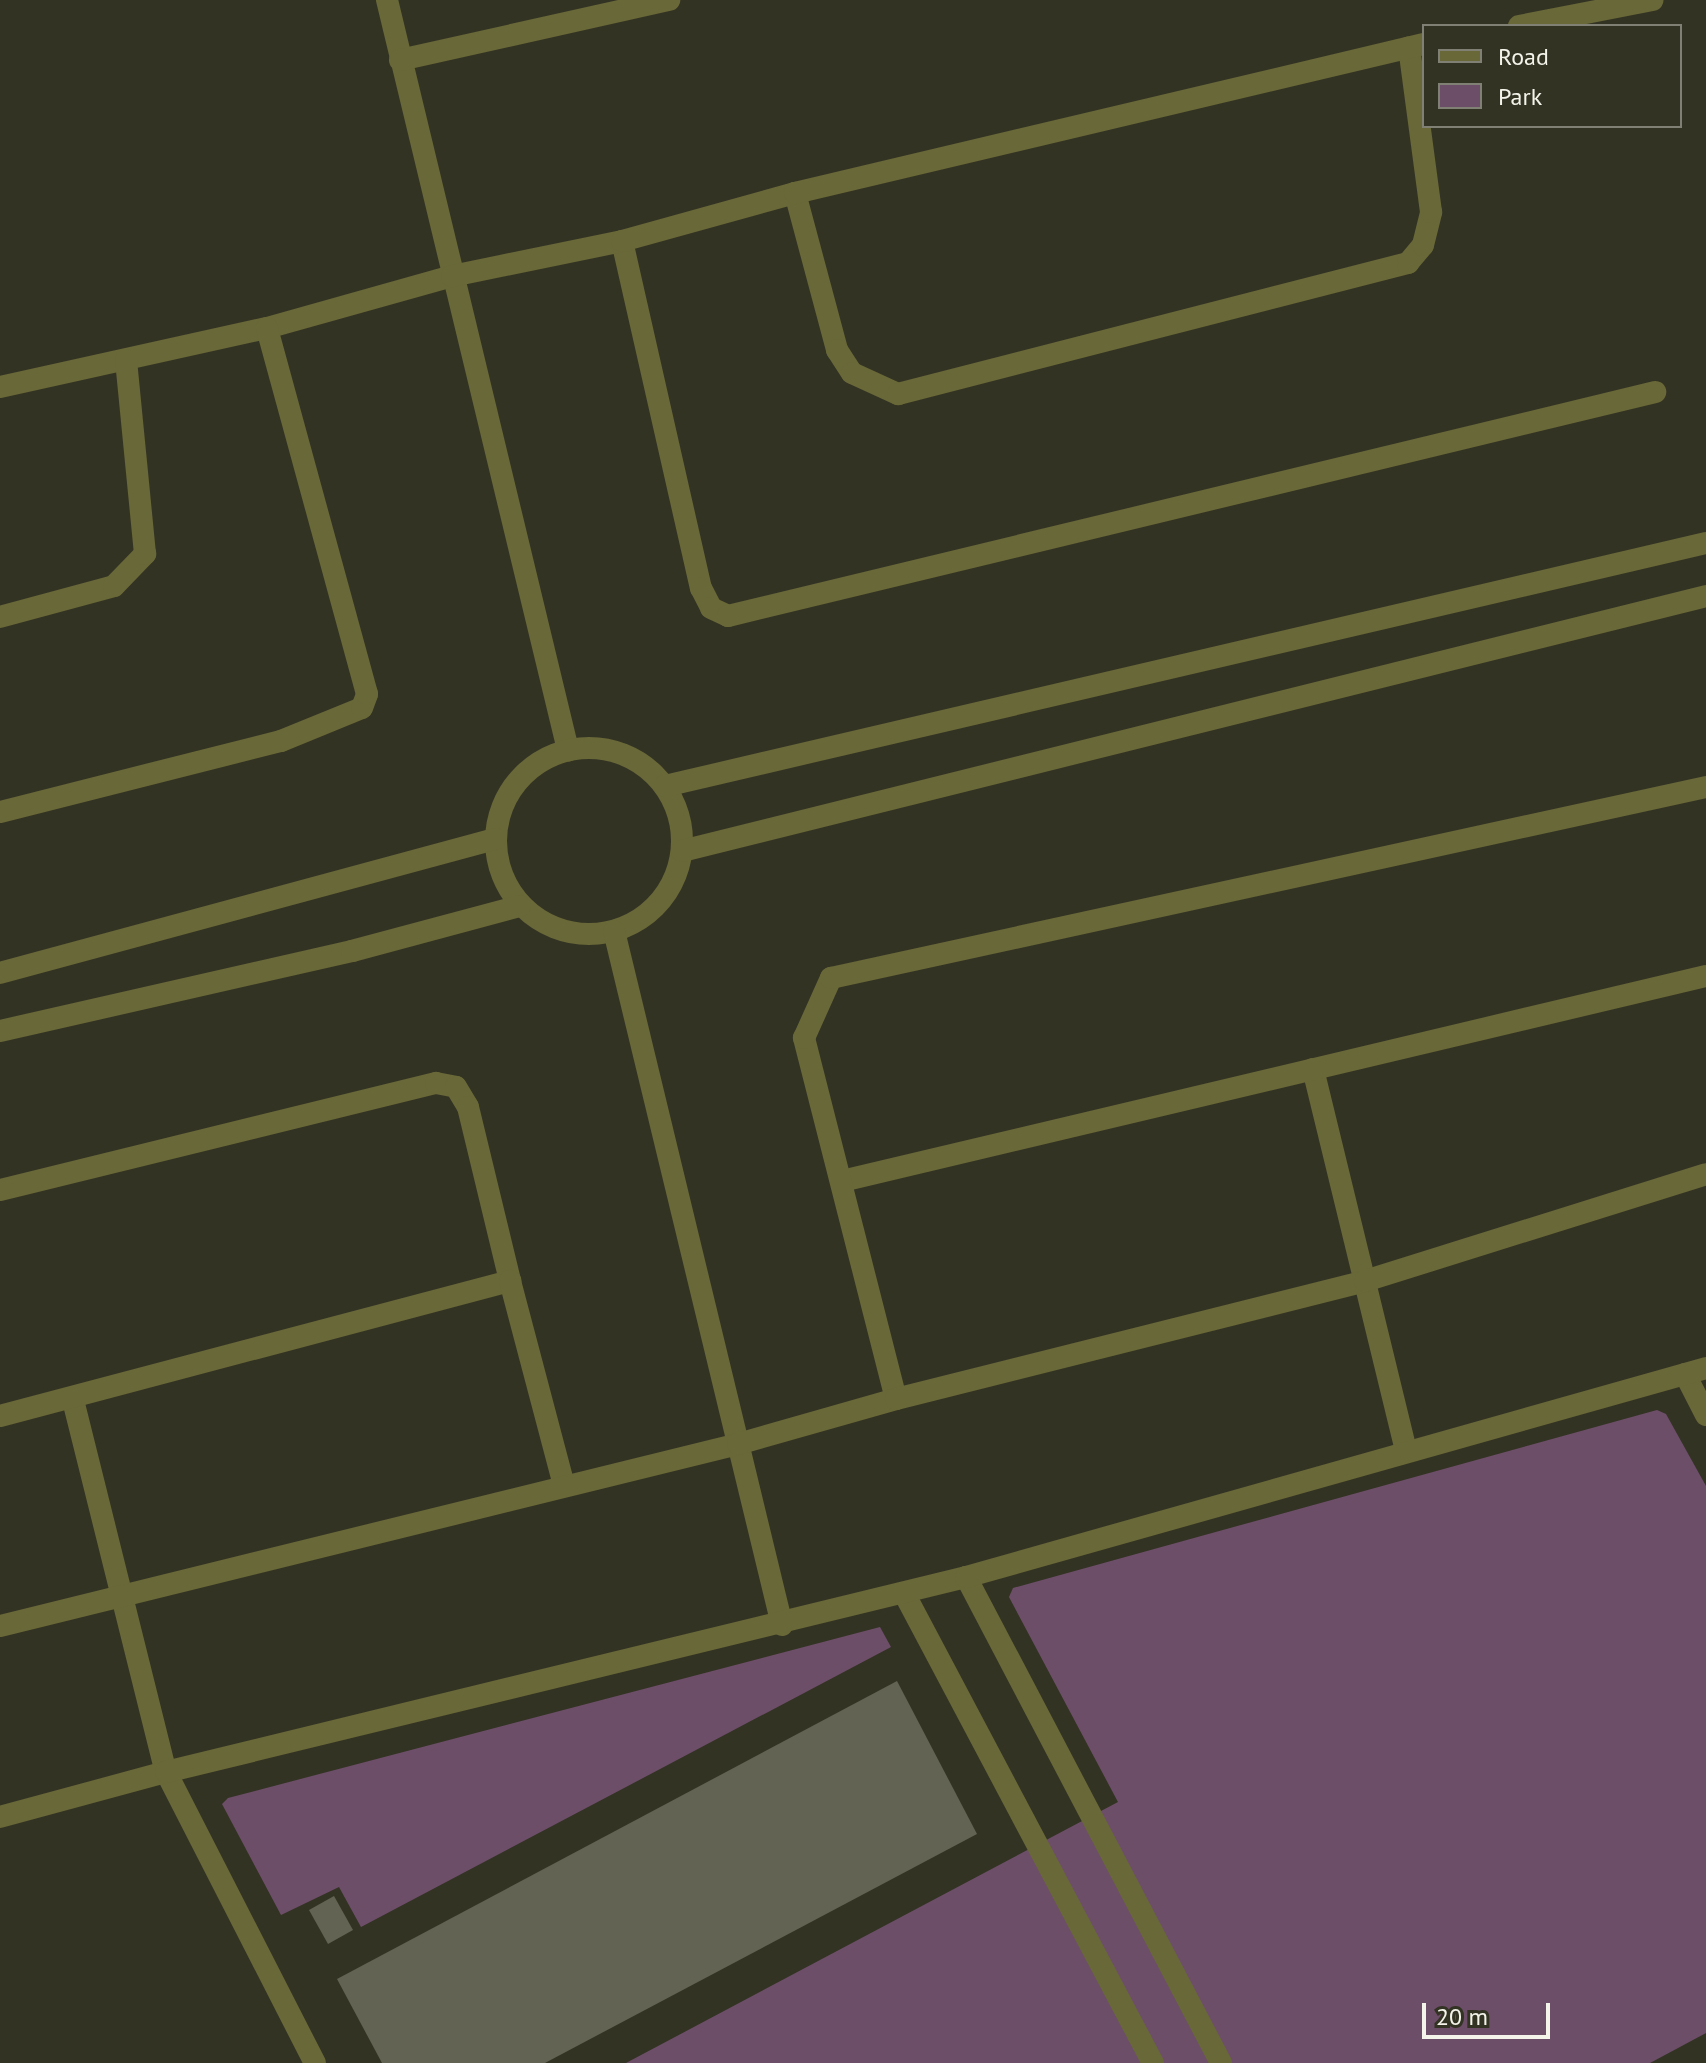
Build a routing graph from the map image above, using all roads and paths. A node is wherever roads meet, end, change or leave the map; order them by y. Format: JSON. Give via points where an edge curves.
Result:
{"nodes":[{"id":1,"x":387,"y":0,"type":"edge"},
{"id":2,"x":669,"y":0,"type":"edge"},
{"id":3,"x":1653,"y":0,"type":"edge"},
{"id":4,"x":1529,"y":24,"type":"edge"},
{"id":5,"x":1416,"y":46,"type":"edge"},
{"id":6,"x":400,"y":60,"type":"junction"},
{"id":7,"x":1422,"y":112,"type":"edge"},
{"id":8,"x":1423,"y":128,"type":"edge"},
{"id":9,"x":795,"y":193,"type":"junction"},
{"id":10,"x":622,"y":241,"type":"junction"},
{"id":11,"x":452,"y":276,"type":"junction"},
{"id":12,"x":267,"y":328,"type":"junction"},
{"id":13,"x":126,"y":360,"type":"junction"},
{"id":14,"x":0,"y":387,"type":"edge"},
{"id":15,"x":1655,"y":392,"type":"dead end"},
{"id":16,"x":1706,"y":543,"type":"edge"},
{"id":17,"x":1706,"y":596,"type":"edge"},
{"id":18,"x":0,"y":617,"type":"edge"},
{"id":19,"x":568,"y":750,"type":"junction"},
{"id":20,"x":665,"y":786,"type":"junction"},
{"id":21,"x":1706,"y":787,"type":"edge"},
{"id":22,"x":0,"y":812,"type":"edge"},
{"id":23,"x":495,"y":839,"type":"junction"},
{"id":24,"x":682,"y":851,"type":"junction"},
{"id":25,"x":520,"y":906,"type":"junction"},
{"id":26,"x":614,"y":931,"type":"junction"},
{"id":27,"x":0,"y":973,"type":"edge"},
{"id":28,"x":1706,"y":976,"type":"edge"},
{"id":29,"x":0,"y":1031,"type":"edge"},
{"id":30,"x":1313,"y":1069,"type":"junction"},
{"id":31,"x":1706,"y":1174,"type":"edge"},
{"id":32,"x":842,"y":1181,"type":"junction"},
{"id":33,"x":0,"y":1190,"type":"edge"},
{"id":34,"x":510,"y":1281,"type":"junction"},
{"id":35,"x":1365,"y":1281,"type":"junction"},
{"id":36,"x":1695,"y":1371,"type":"edge"},
{"id":37,"x":896,"y":1399,"type":"junction"},
{"id":38,"x":73,"y":1400,"type":"junction"},
{"id":39,"x":1706,"y":1415,"type":"edge"},
{"id":40,"x":0,"y":1416,"type":"edge"},
{"id":41,"x":738,"y":1444,"type":"junction"},
{"id":42,"x":1406,"y":1451,"type":"junction"},
{"id":43,"x":564,"y":1486,"type":"junction"},
{"id":44,"x":966,"y":1577,"type":"junction"},
{"id":45,"x":904,"y":1593,"type":"junction"},
{"id":46,"x":123,"y":1595,"type":"junction"},
{"id":47,"x":782,"y":1625,"type":"junction"},
{"id":48,"x":0,"y":1626,"type":"edge"},
{"id":49,"x":166,"y":1772,"type":"junction"},
{"id":50,"x":0,"y":1817,"type":"edge"},
{"id":51,"x":315,"y":2063,"type":"edge"},
{"id":52,"x":1153,"y":2063,"type":"edge"},
{"id":53,"x":1221,"y":2063,"type":"edge"}],
"edges":[{"from":1,"to":6,"type":"street"},
{"from":2,"to":6,"type":"street"},
{"from":3,"to":4,"type":"street"},
{"from":5,"to":7,"type":"street"},
{"from":5,"to":9,"type":"street"},
{"from":6,"to":11,"type":"street"},
{"from":8,"to":9,"type":"street","via":[[1431,212],[1423,245],[1408,263],[898,394],[852,373],[837,350]]},
{"from":9,"to":10,"type":"street"},
{"from":10,"to":11,"type":"street"},
{"from":10,"to":15,"type":"street","via":[[701,588],[711,608],[728,616]]},
{"from":11,"to":12,"type":"street"},
{"from":11,"to":19,"type":"street"},
{"from":12,"to":13,"type":"street"},
{"from":12,"to":22,"type":"street","via":[[367,694],[362,708],[281,741]]},
{"from":13,"to":14,"type":"street"},
{"from":13,"to":18,"type":"street","via":[[145,554],[114,586]]},
{"from":16,"to":20,"type":"street"},
{"from":17,"to":24,"type":"street"},
{"from":19,"to":20,"type":"street","via":[[604,749],[627,757]]},
{"from":19,"to":23,"type":"street","via":[[540,762],[516,782],[501,809]]},
{"from":20,"to":24,"type":"street","via":[[678,815]]},
{"from":21,"to":32,"type":"street","via":[[831,978],[804,1038]]},
{"from":23,"to":25,"type":"street","via":[[501,875]]},
{"from":23,"to":27,"type":"street"},
{"from":24,"to":26,"type":"street","via":[[672,884],[647,914]]},
{"from":25,"to":26,"type":"street","via":[[563,931]]},
{"from":25,"to":29,"type":"street","via":[[352,951]]},
{"from":26,"to":41,"type":"street"},
{"from":28,"to":30,"type":"street"},
{"from":30,"to":32,"type":"street"},
{"from":30,"to":35,"type":"street"},
{"from":31,"to":35,"type":"street"},
{"from":32,"to":37,"type":"street"},
{"from":33,"to":34,"type":"street","via":[[436,1083],[456,1087],[468,1107]]},
{"from":34,"to":38,"type":"street"},
{"from":34,"to":43,"type":"street"},
{"from":35,"to":37,"type":"street"},
{"from":35,"to":42,"type":"street"},
{"from":36,"to":39,"type":"street"},
{"from":36,"to":42,"type":"street"},
{"from":37,"to":41,"type":"street"},
{"from":38,"to":40,"type":"street"},
{"from":38,"to":46,"type":"street"},
{"from":41,"to":43,"type":"street"},
{"from":41,"to":47,"type":"street"},
{"from":42,"to":44,"type":"street"},
{"from":43,"to":46,"type":"street"},
{"from":44,"to":45,"type":"street"},
{"from":44,"to":53,"type":"street"},
{"from":45,"to":47,"type":"street"},
{"from":45,"to":52,"type":"street"},
{"from":46,"to":48,"type":"street"},
{"from":46,"to":49,"type":"street"},
{"from":47,"to":49,"type":"street"},
{"from":49,"to":50,"type":"street"},
{"from":49,"to":51,"type":"street"}]}
